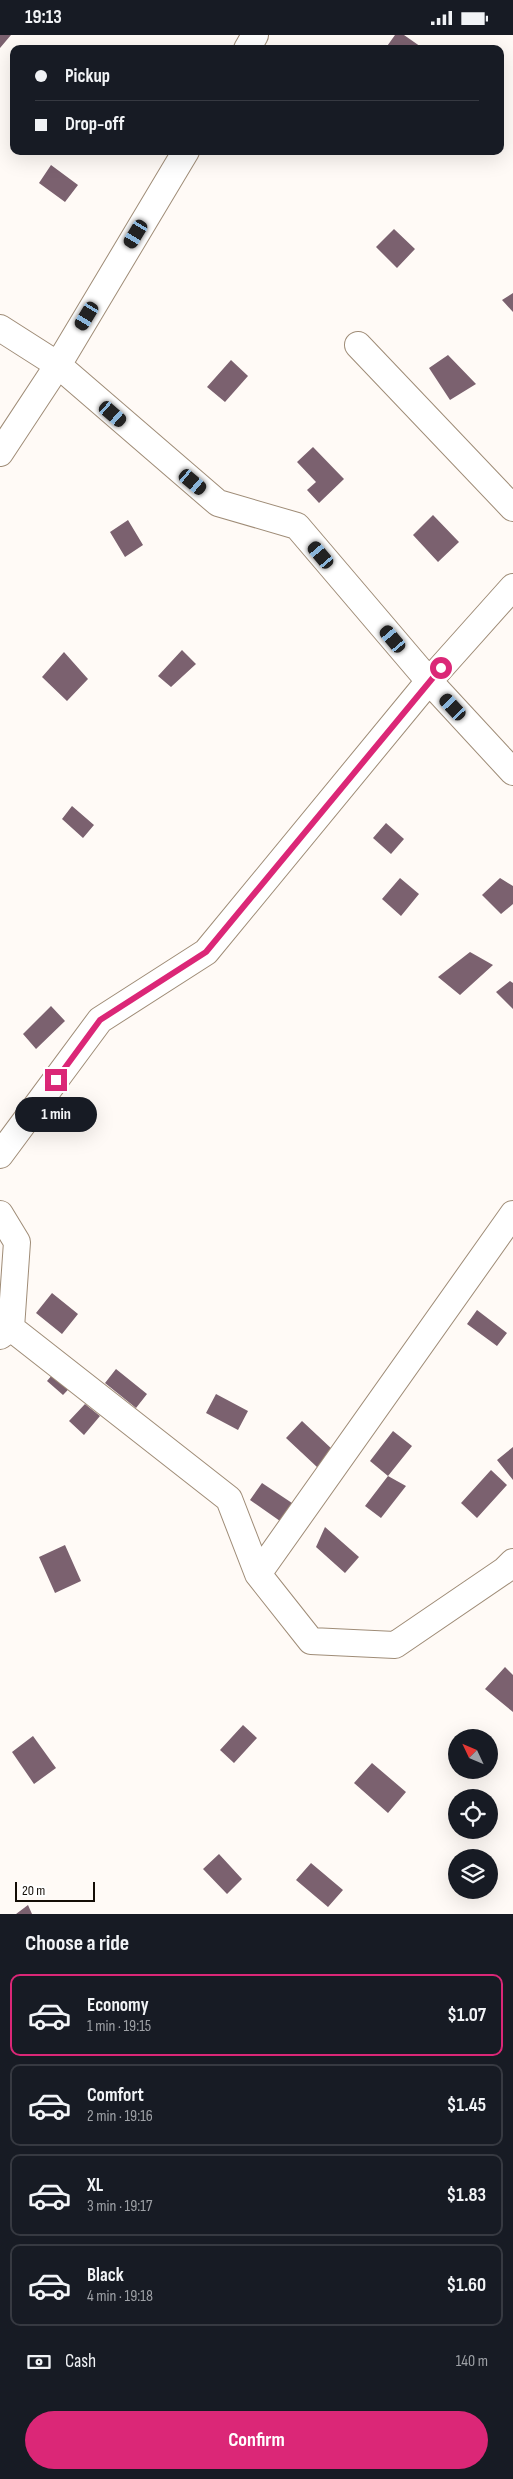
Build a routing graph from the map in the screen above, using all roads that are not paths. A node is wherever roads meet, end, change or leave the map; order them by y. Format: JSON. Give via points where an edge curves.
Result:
{"nodes":[{"id":1,"x":184,"y":155,"type":"edge"},
{"id":2,"x":0,"y":328,"type":"edge"},
{"id":3,"x":358,"y":345,"type":"dead end"},
{"id":4,"x":58,"y":365,"type":"junction"},
{"id":5,"x":0,"y":453,"type":"edge"},
{"id":6,"x":513,"y":508,"type":"edge"},
{"id":7,"x":513,"y":587,"type":"edge"},
{"id":8,"x":429,"y":681,"type":"junction"},
{"id":9,"x":513,"y":772,"type":"edge"},
{"id":10,"x":0,"y":1155,"type":"edge"},
{"id":11,"x":0,"y":1214,"type":"edge"},
{"id":12,"x":513,"y":1214,"type":"edge"},
{"id":13,"x":6,"y":1332,"type":"edge"},
{"id":14,"x":513,"y":1562,"type":"edge"},
{"id":15,"x":258,"y":1574,"type":"junction"}],
"edges":[{"from":1,"to":4,"type":"street"},
{"from":2,"to":4,"type":"street"},
{"from":3,"to":6,"type":"street"},
{"from":4,"to":5,"type":"street"},
{"from":4,"to":8,"type":"street","via":[[218,503],[297,526]]},
{"from":7,"to":8,"type":"street"},
{"from":8,"to":9,"type":"street"},
{"from":8,"to":10,"type":"street","via":[[206,952],[100,1020]]},
{"from":11,"to":13,"type":"street","via":[[17,1242]]},
{"from":12,"to":15,"type":"street"},
{"from":13,"to":15,"type":"street","via":[[229,1499]]},
{"from":14,"to":15,"type":"street","via":[[395,1645],[311,1641]]}]}
